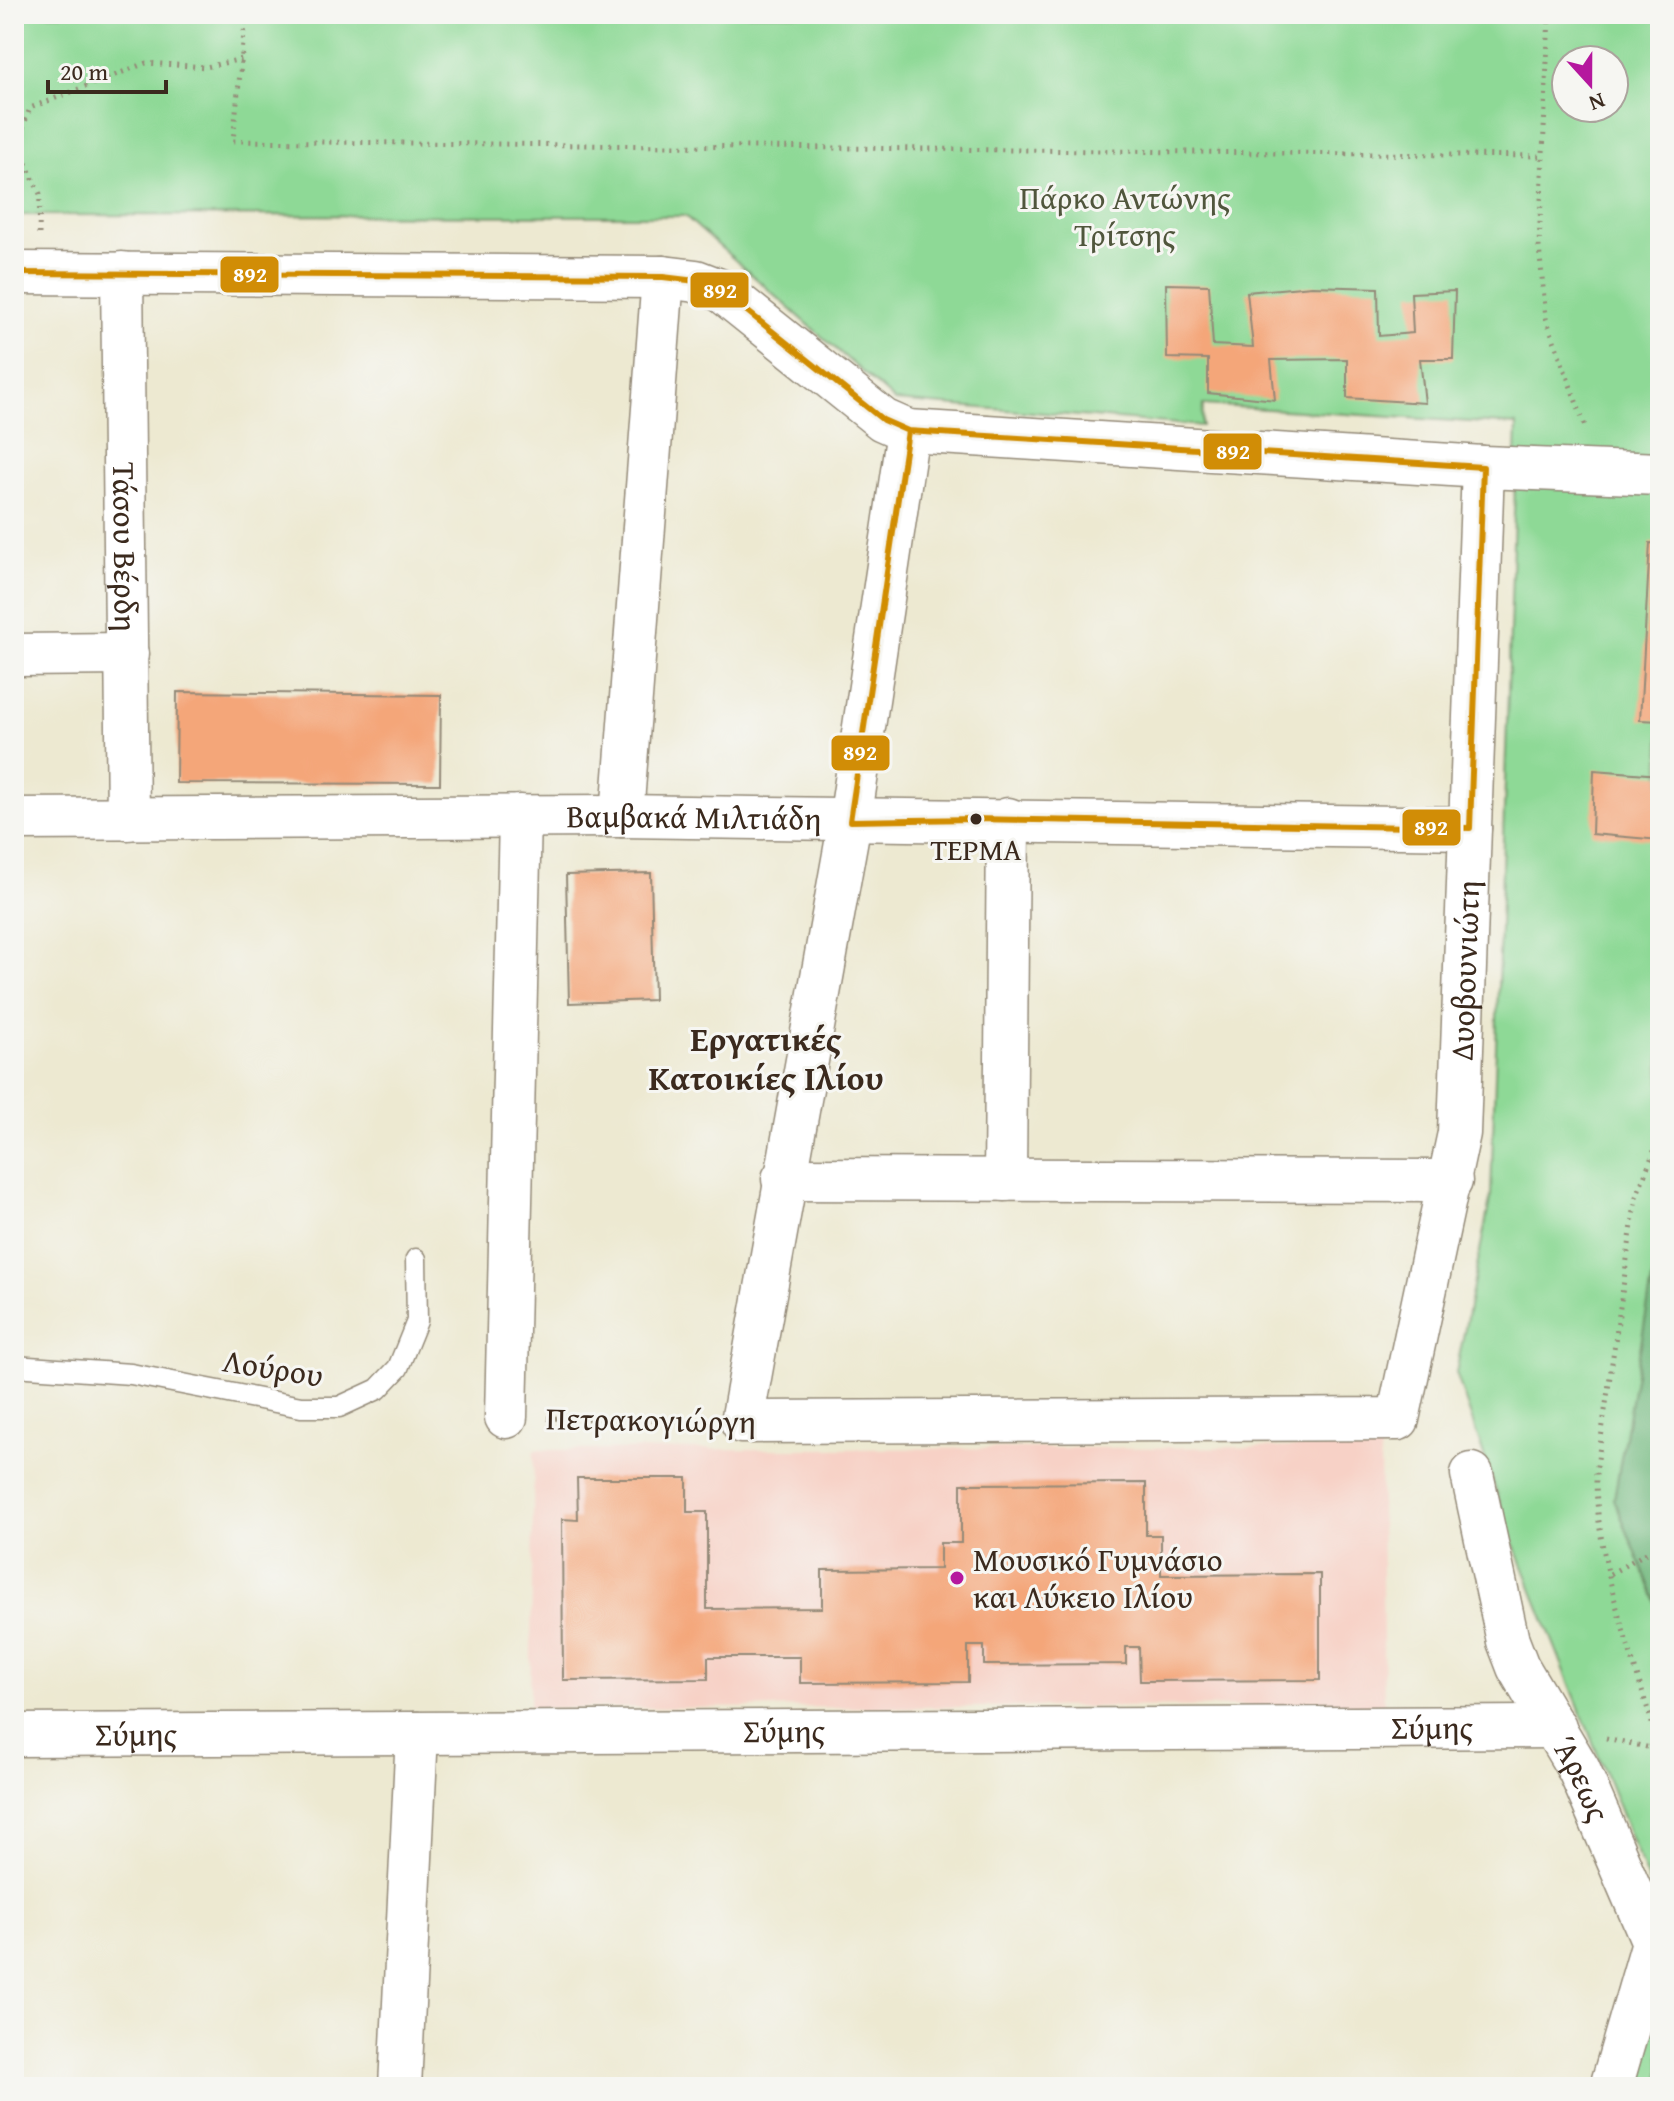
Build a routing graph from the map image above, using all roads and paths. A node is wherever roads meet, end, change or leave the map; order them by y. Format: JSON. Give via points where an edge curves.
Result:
{"nodes":[{"id":1,"x":246,"y":14,"type":"edge"},
{"id":2,"x":1549,"y":14,"type":"edge"},
{"id":3,"x":242,"y":59,"type":"junction"},
{"id":4,"x":1541,"y":156,"type":"junction"},
{"id":5,"x":26,"y":273,"type":"edge"},
{"id":6,"x":122,"y":273,"type":"junction"},
{"id":7,"x":663,"y":277,"type":"junction"},
{"id":8,"x":908,"y":431,"type":"junction"},
{"id":9,"x":1483,"y":467,"type":"junction"},
{"id":10,"x":1611,"y":470,"type":"junction"},
{"id":11,"x":1660,"y":474,"type":"edge"},
{"id":12,"x":127,"y":654,"type":"junction"},
{"id":13,"x":14,"y":655,"type":"edge"},
{"id":14,"x":520,"y":816,"type":"junction"},
{"id":15,"x":622,"y":816,"type":"junction"},
{"id":16,"x":14,"y":819,"type":"edge"},
{"id":17,"x":128,"y":819,"type":"junction"},
{"id":18,"x":1008,"y":819,"type":"junction"},
{"id":19,"x":850,"y":821,"type":"junction"},
{"id":20,"x":1470,"y":828,"type":"junction"},
{"id":21,"x":1660,"y":1136,"type":"edge"},
{"id":22,"x":783,"y":1179,"type":"junction"},
{"id":23,"x":1005,"y":1180,"type":"junction"},
{"id":24,"x":1451,"y":1181,"type":"junction"},
{"id":25,"x":416,"y":1259,"type":"dead end"},
{"id":26,"x":14,"y":1366,"type":"edge"},
{"id":27,"x":506,"y":1417,"type":"joint"},
{"id":28,"x":1398,"y":1419,"type":"joint"},
{"id":29,"x":742,"y":1422,"type":"junction"},
{"id":30,"x":1472,"y":1474,"type":"dead end"},
{"id":31,"x":1660,"y":1545,"type":"edge"},
{"id":32,"x":1610,"y":1574,"type":"junction"},
{"id":33,"x":1555,"y":1727,"type":"junction"},
{"id":34,"x":417,"y":1733,"type":"junction"},
{"id":35,"x":14,"y":1735,"type":"edge"},
{"id":36,"x":1660,"y":1803,"type":"edge"},
{"id":37,"x":400,"y":2087,"type":"edge"},
{"id":38,"x":1611,"y":2087,"type":"edge"}],
"edges":[{"from":1,"to":3,"type":"path"},
{"from":2,"to":4,"type":"path"},
{"from":3,"to":4,"type":"path","via":[[233,141]]},
{"from":3,"to":5,"type":"path","via":[[206,67],[146,63],[30,108],[17,144],[40,194]]},
{"from":4,"to":10,"type":"path","via":[[1539,246],[1546,318],[1582,421]]},
{"from":5,"to":6,"type":"street"},
{"from":6,"to":7,"type":"street"},
{"from":6,"to":12,"type":"street","name":"Τάσου Βέρδη"},
{"from":7,"to":8,"type":"street","via":[[722,291],[883,420]]},
{"from":7,"to":15,"type":"street"},
{"from":8,"to":9,"type":"street"},
{"from":8,"to":19,"type":"street"},
{"from":9,"to":10,"type":"street"},
{"from":9,"to":20,"type":"street","name":"Δυοβουνιώτη"},
{"from":10,"to":11,"type":"street"},
{"from":12,"to":13,"type":"street"},
{"from":12,"to":17,"type":"street","name":"Τάσου Βέρδη"},
{"from":14,"to":15,"type":"street","name":"Βαμβακά Μιλτιάδη"},
{"from":14,"to":17,"type":"street","name":"Βαμβακά Μιλτιάδη"},
{"from":14,"to":27,"type":"street","name":"Πετρακογιώργη"},
{"from":15,"to":19,"type":"street","name":"Βαμβακά Μιλτιάδη"},
{"from":16,"to":17,"type":"street","name":"Βαμβακά Μιλτιάδη"},
{"from":18,"to":19,"type":"street","name":"Βαμβακά Μιλτιάδη"},
{"from":18,"to":20,"type":"street","name":"Βαμβακά Μιλτιάδη"},
{"from":18,"to":23,"type":"street"},
{"from":19,"to":22,"type":"street"},
{"from":20,"to":24,"type":"street","name":"Δυοβουνιώτη","via":[[1459,1133]]},
{"from":21,"to":32,"type":"path","via":[[1636,1197],[1596,1473],[1597,1516]]},
{"from":22,"to":23,"type":"street"},
{"from":22,"to":29,"type":"street"},
{"from":23,"to":24,"type":"street"},
{"from":24,"to":28,"type":"street","name":"Δυοβουνιώτη"},
{"from":25,"to":26,"type":"lane","name":"Λούρου","via":[[417,1321],[398,1368],[378,1389],[339,1407],[301,1407],[131,1374]]},
{"from":27,"to":29,"type":"path","name":"Πετρακογιώργη"},
{"from":28,"to":29,"type":"street","name":"Πετρακογιώργη"},
{"from":30,"to":33,"type":"street","name":"Άρεως","via":[[1508,1641]]},
{"from":31,"to":32,"type":"path"},
{"from":32,"to":36,"type":"path","via":[[1660,1750],[1652,1771]]},
{"from":33,"to":34,"type":"street","name":"Σύμης"},
{"from":33,"to":38,"type":"street","name":"Άρεως","via":[[1595,1803],[1653,1942]]},
{"from":34,"to":35,"type":"street","name":"Σύμης"},
{"from":34,"to":37,"type":"street"}]}
